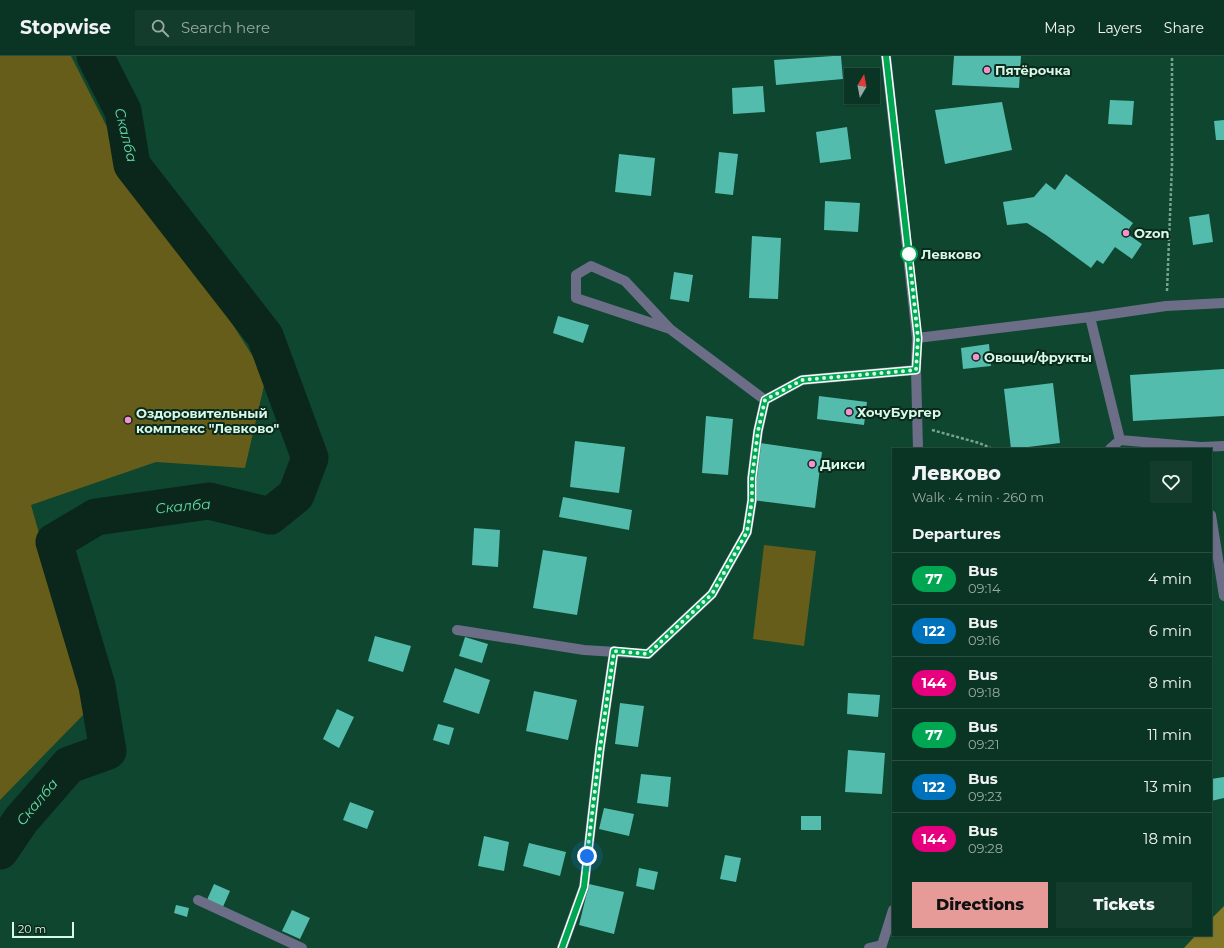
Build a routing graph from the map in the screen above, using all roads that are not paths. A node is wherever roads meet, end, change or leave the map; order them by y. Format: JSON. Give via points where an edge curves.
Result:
{"nodes":[{"id":1,"x":886,"y":56,"type":"edge"},
{"id":2,"x":1224,"y":303,"type":"edge"},
{"id":3,"x":1090,"y":317,"type":"junction"},
{"id":4,"x":670,"y":329,"type":"junction"},
{"id":5,"x":918,"y":338,"type":"junction"},
{"id":6,"x":916,"y":370,"type":"junction"},
{"id":7,"x":765,"y":400,"type":"junction"},
{"id":8,"x":1120,"y":440,"type":"junction"},
{"id":9,"x":1224,"y":446,"type":"edge"},
{"id":10,"x":918,"y":448,"type":"edge"},
{"id":11,"x":1111,"y":448,"type":"edge"},
{"id":12,"x":1201,"y":448,"type":"edge"},
{"id":13,"x":1212,"y":521,"type":"edge"},
{"id":14,"x":1224,"y":596,"type":"edge"},
{"id":15,"x":457,"y":630,"type":"dead end"},
{"id":16,"x":614,"y":651,"type":"junction"},
{"id":17,"x":198,"y":900,"type":"dead end"},
{"id":18,"x":892,"y":913,"type":"edge"},
{"id":19,"x":882,"y":947,"type":"edge"},
{"id":20,"x":302,"y":948,"type":"edge"},
{"id":21,"x":562,"y":948,"type":"edge"},
{"id":22,"x":869,"y":948,"type":"edge"}],
"edges":[{"from":1,"to":5,"type":"street"},
{"from":2,"to":3,"type":"street","via":[[1166,306]]},
{"from":3,"to":5,"type":"street"},
{"from":3,"to":8,"type":"street"},
{"from":4,"to":4,"type":"street","via":[[625,281],[591,266],[576,275],[576,298]]},
{"from":4,"to":7,"type":"street"},
{"from":5,"to":6,"type":"street"},
{"from":6,"to":7,"type":"street","via":[[802,380]]},
{"from":6,"to":10,"type":"street"},
{"from":7,"to":16,"type":"street","via":[[758,431],[747,532],[712,594],[648,654]]},
{"from":8,"to":11,"type":"street"},
{"from":8,"to":12,"type":"street"},
{"from":9,"to":12,"type":"street"},
{"from":13,"to":14,"type":"street"},
{"from":15,"to":16,"type":"street","via":[[584,650]]},
{"from":16,"to":21,"type":"street","via":[[584,887]]},
{"from":17,"to":20,"type":"street"},
{"from":18,"to":19,"type":"street"},
{"from":19,"to":22,"type":"street"}]}
